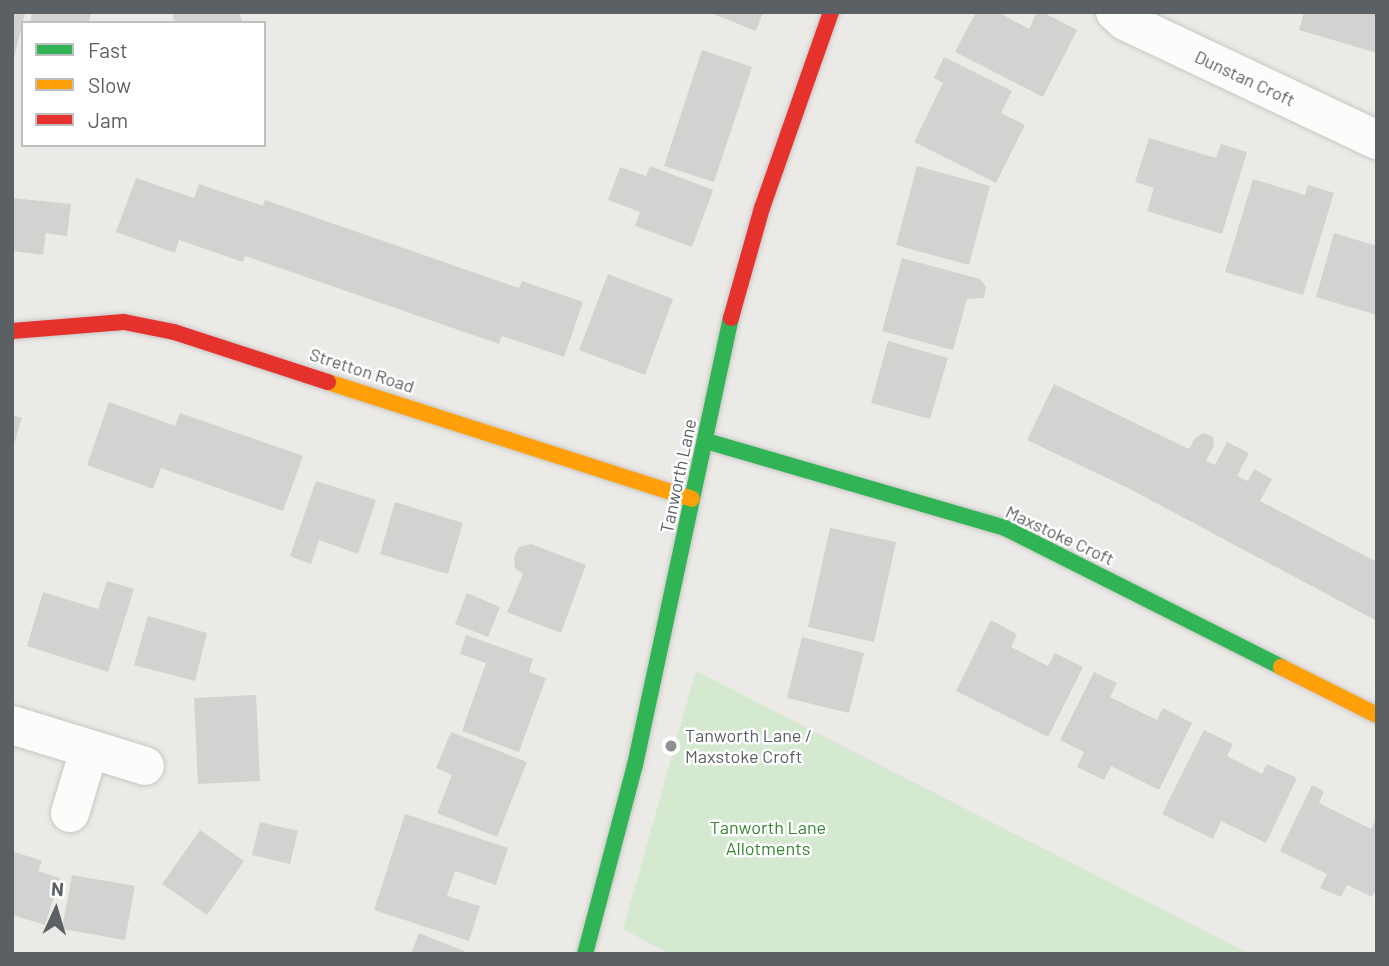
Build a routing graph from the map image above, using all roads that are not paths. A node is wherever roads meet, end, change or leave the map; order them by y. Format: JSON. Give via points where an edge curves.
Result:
{"nodes":[{"id":1,"x":831,"y":12,"type":"edge"},
{"id":2,"x":1115,"y":12,"type":"edge"},
{"id":3,"x":1377,"y":140,"type":"edge"},
{"id":4,"x":12,"y":331,"type":"edge"},
{"id":5,"x":706,"y":441,"type":"junction"},
{"id":6,"x":692,"y":499,"type":"junction"},
{"id":7,"x":1377,"y":715,"type":"edge"},
{"id":8,"x":12,"y":725,"type":"edge"},
{"id":9,"x":89,"y":750,"type":"junction"},
{"id":10,"x":145,"y":766,"type":"dead end"},
{"id":11,"x":71,"y":813,"type":"dead end"},
{"id":12,"x":585,"y":954,"type":"edge"}],
"edges":[{"from":1,"to":5,"type":"street","name":"Tanworth Lane","via":[[762,208],[729,326]]},
{"from":2,"to":3,"type":"street","name":"Dunstan Croft","via":[[1125,21]]},
{"from":4,"to":6,"type":"street","name":"Stretton Road","via":[[124,322],[174,332]]},
{"from":5,"to":6,"type":"street","name":"Tanworth Lane"},
{"from":5,"to":7,"type":"street","name":"Maxstoke Croft","via":[[1005,528]]},
{"from":6,"to":12,"type":"street","name":"Tanworth Lane","via":[[635,765]]},
{"from":8,"to":9,"type":"street"},
{"from":9,"to":10,"type":"street"},
{"from":9,"to":11,"type":"street"}]}
